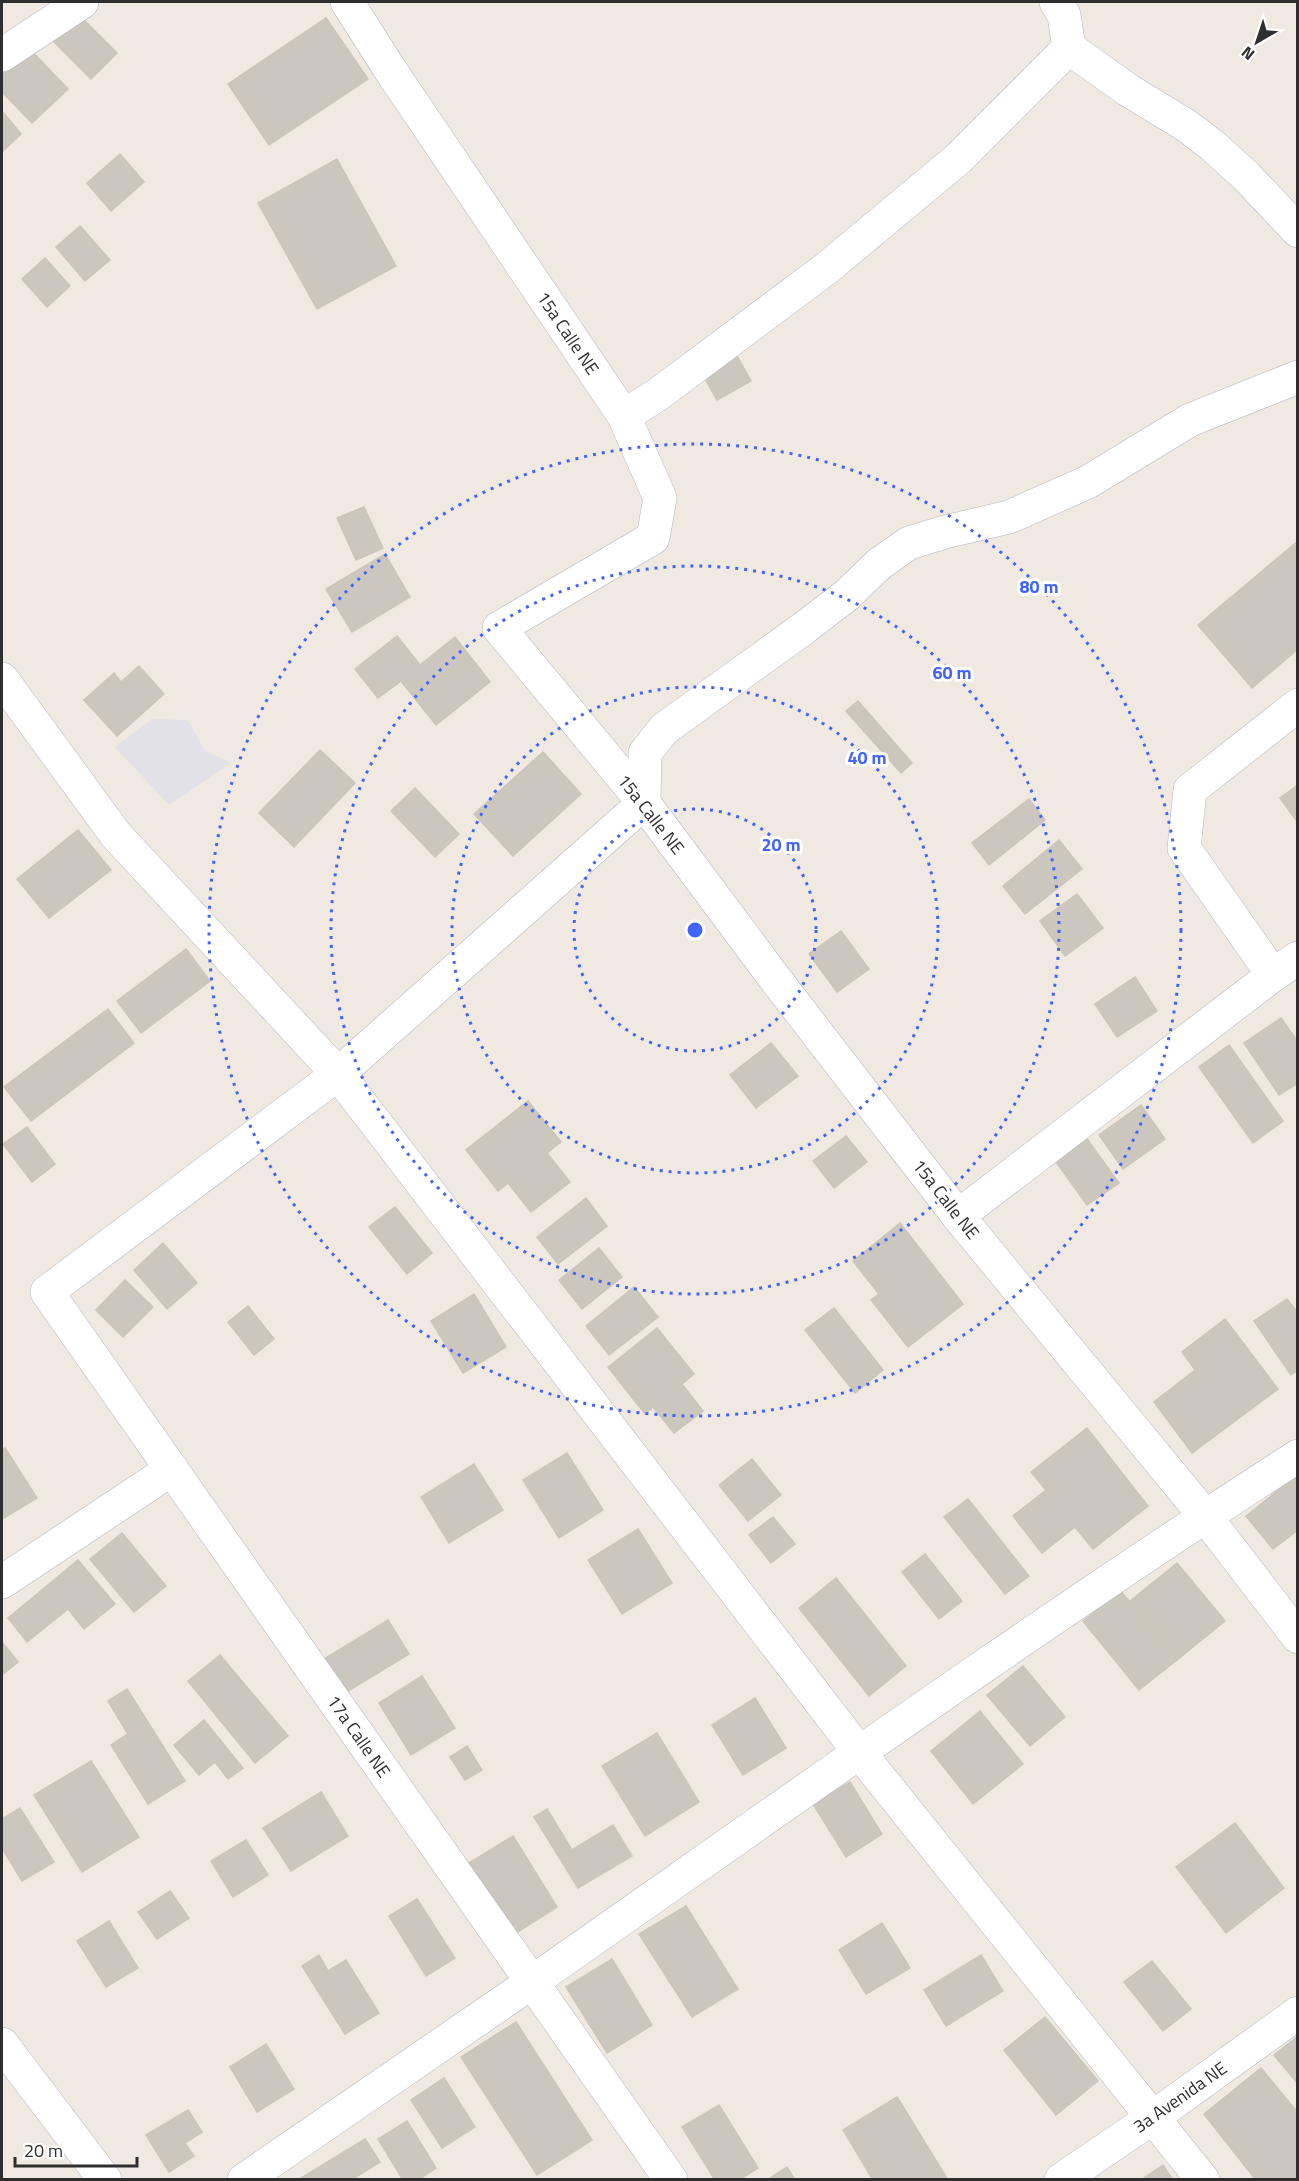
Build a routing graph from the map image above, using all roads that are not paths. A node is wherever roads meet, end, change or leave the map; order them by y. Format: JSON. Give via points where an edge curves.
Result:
{"nodes":[{"id":1,"x":82,"y":2,"type":"edge"},
{"id":2,"x":347,"y":2,"type":"edge"},
{"id":3,"x":1056,"y":2,"type":"edge"},
{"id":4,"x":1069,"y":48,"type":"junction"},
{"id":5,"x":2,"y":55,"type":"edge"},
{"id":6,"x":1298,"y":231,"type":"edge"},
{"id":7,"x":1298,"y":377,"type":"edge"},
{"id":8,"x":624,"y":416,"type":"junction"},
{"id":9,"x":2,"y":679,"type":"edge"},
{"id":10,"x":1298,"y":705,"type":"edge"},
{"id":11,"x":644,"y":803,"type":"junction"},
{"id":12,"x":1285,"y":967,"type":"edge"},
{"id":13,"x":338,"y":1074,"type":"junction"},
{"id":14,"x":958,"y":1216,"type":"junction"},
{"id":15,"x":1298,"y":1456,"type":"edge"},
{"id":16,"x":172,"y":1469,"type":"junction"},
{"id":17,"x":1204,"y":1516,"type":"junction"},
{"id":18,"x":2,"y":1582,"type":"edge"},
{"id":19,"x":1298,"y":1637,"type":"edge"},
{"id":20,"x":859,"y":1752,"type":"junction"},
{"id":21,"x":532,"y":1982,"type":"junction"},
{"id":22,"x":1298,"y":2013,"type":"edge"},
{"id":23,"x":2,"y":2044,"type":"edge"},
{"id":24,"x":1152,"y":2118,"type":"junction"},
{"id":25,"x":105,"y":2180,"type":"edge"},
{"id":26,"x":244,"y":2180,"type":"edge"},
{"id":27,"x":671,"y":2180,"type":"edge"},
{"id":28,"x":1061,"y":2180,"type":"edge"},
{"id":29,"x":1203,"y":2180,"type":"edge"}],
"edges":[{"from":1,"to":5,"type":"street"},
{"from":2,"to":8,"type":"street","name":"15a Calle NE"},
{"from":3,"to":4,"type":"street","via":[[1064,15]]},
{"from":4,"to":6,"type":"street","via":[[1213,146]]},
{"from":4,"to":8,"type":"street","via":[[960,158],[827,268]]},
{"from":7,"to":11,"type":"street","via":[[1190,420],[1088,482],[1009,518],[909,543],[804,628],[664,729],[645,753]]},
{"from":8,"to":11,"type":"street","name":"15a Calle NE","via":[[660,498],[653,538],[499,628]]},
{"from":9,"to":13,"type":"street","via":[[116,835]]},
{"from":10,"to":12,"type":"street","via":[[1190,790],[1184,848]]},
{"from":11,"to":13,"type":"street"},
{"from":11,"to":14,"type":"street","name":"15a Calle NE"},
{"from":12,"to":14,"type":"street"},
{"from":13,"to":16,"type":"street","name":"17a Calle NE","via":[[47,1292]]},
{"from":13,"to":20,"type":"street"},
{"from":14,"to":17,"type":"street","name":"15a Calle NE"},
{"from":15,"to":17,"type":"street"},
{"from":16,"to":18,"type":"street"},
{"from":16,"to":21,"type":"street","name":"17a Calle NE"},
{"from":17,"to":19,"type":"street","name":"15a Calle NE"},
{"from":17,"to":20,"type":"street"},
{"from":20,"to":21,"type":"street"},
{"from":20,"to":24,"type":"street"},
{"from":21,"to":26,"type":"street"},
{"from":21,"to":27,"type":"street","name":"17a Calle NE"},
{"from":22,"to":24,"type":"street","name":"3a Avenida NE"},
{"from":23,"to":25,"type":"street"},
{"from":24,"to":28,"type":"street","name":"3a Avenida NE"},
{"from":24,"to":29,"type":"street"}]}
